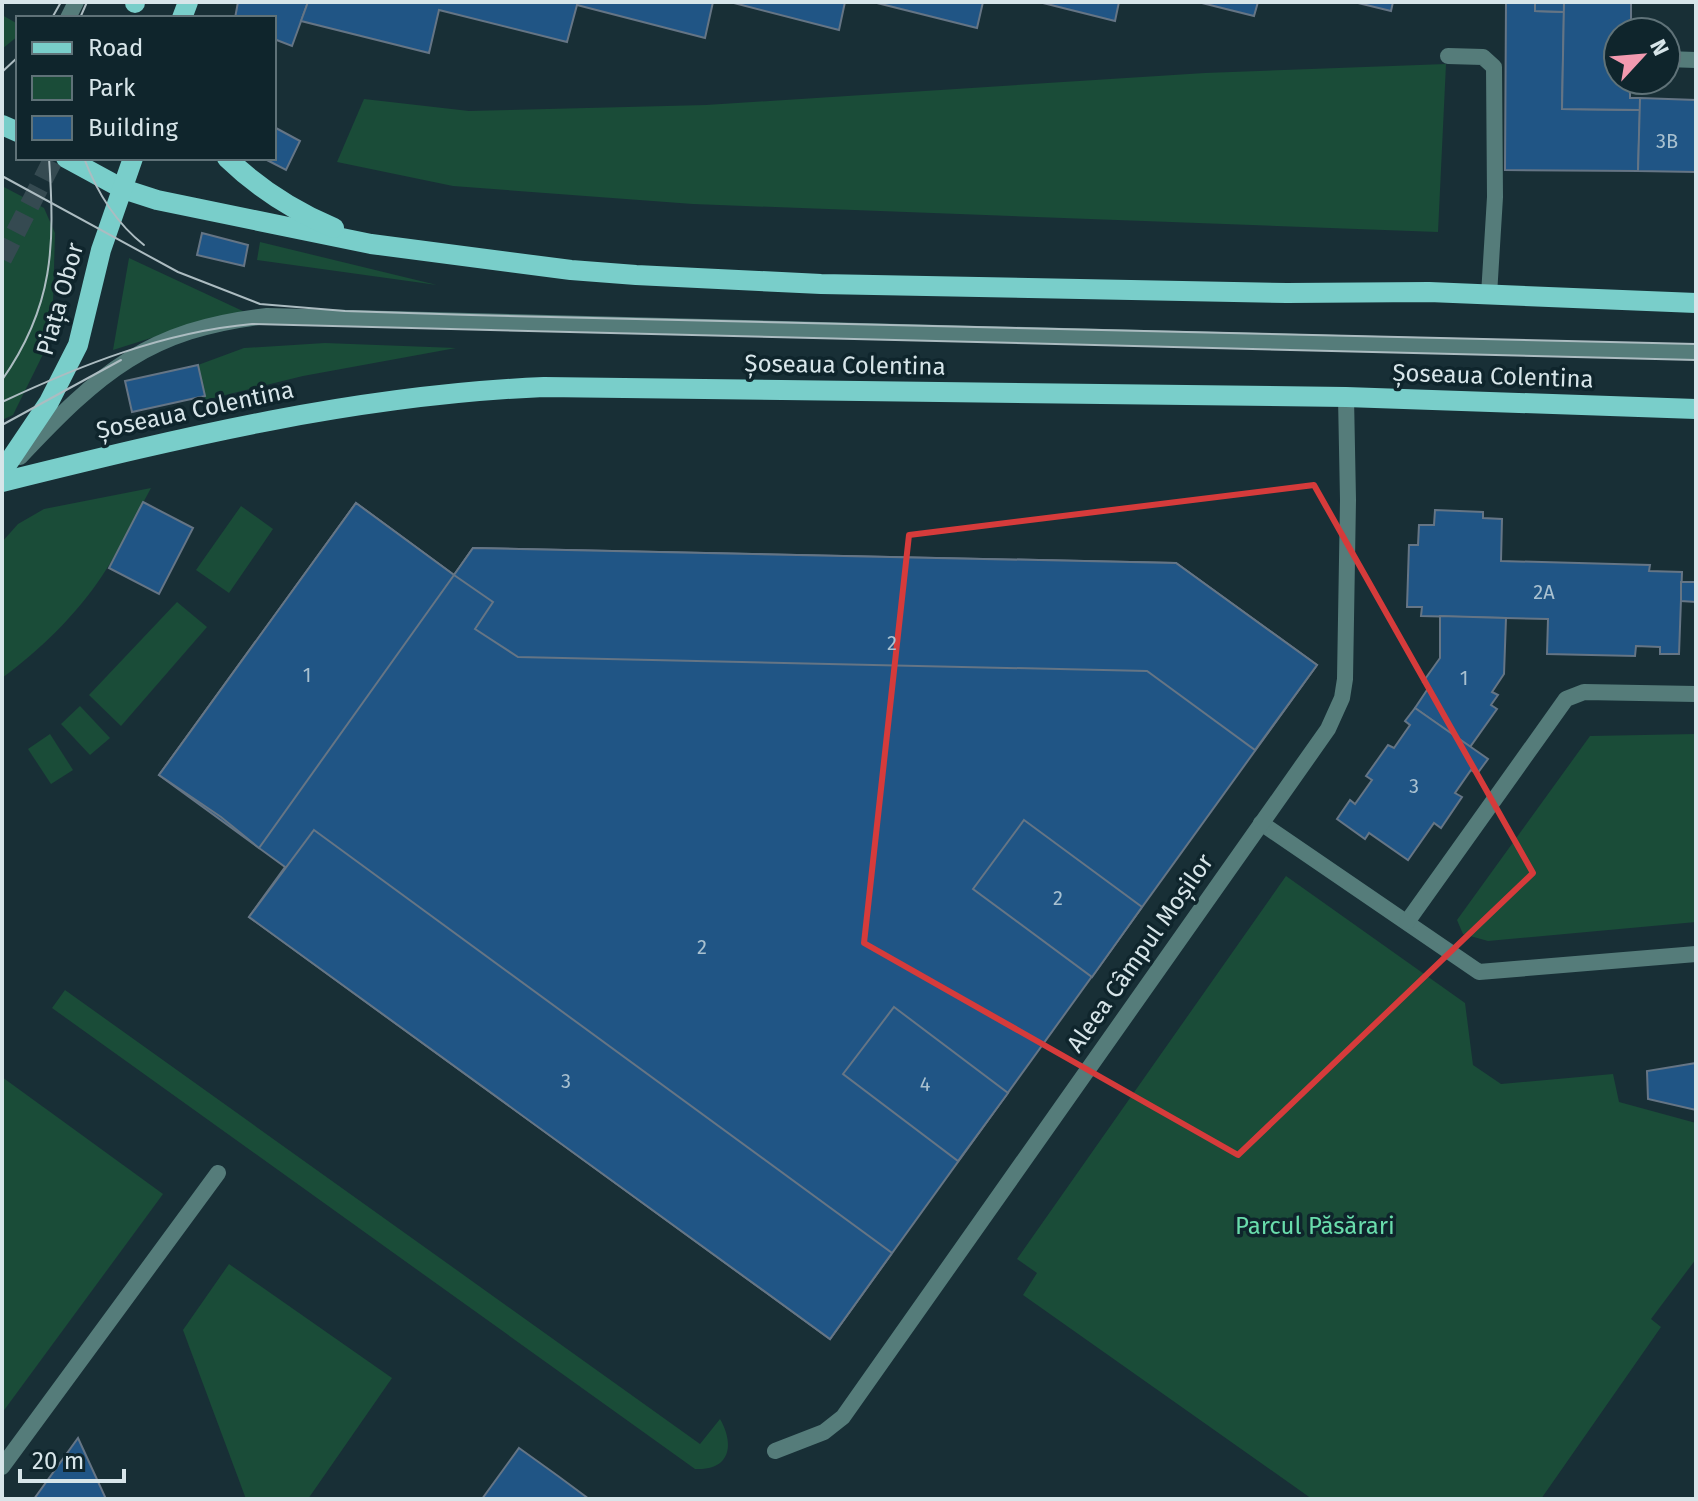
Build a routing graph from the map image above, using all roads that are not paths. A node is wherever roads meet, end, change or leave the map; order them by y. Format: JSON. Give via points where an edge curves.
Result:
{"nodes":[{"id":1,"x":1448,"y":56,"type":"dead end"},
{"id":2,"x":70,"y":160,"type":"edge"},
{"id":3,"x":132,"y":160,"type":"edge"},
{"id":4,"x":229,"y":160,"type":"edge"},
{"id":5,"x":123,"y":189,"type":"junction"},
{"id":6,"x":371,"y":244,"type":"junction"},
{"id":7,"x":1489,"y":295,"type":"junction"},
{"id":8,"x":1696,"y":303,"type":"edge"},
{"id":9,"x":1696,"y":352,"type":"edge"},
{"id":10,"x":1346,"y":397,"type":"junction"},
{"id":11,"x":1696,"y":409,"type":"edge"},
{"id":12,"x":2,"y":477,"type":"edge"},
{"id":13,"x":1696,"y":694,"type":"edge"},
{"id":14,"x":1261,"y":823,"type":"junction"},
{"id":15,"x":1407,"y":922,"type":"junction"},
{"id":16,"x":1696,"y":954,"type":"edge"},
{"id":17,"x":218,"y":1173,"type":"dead end"},
{"id":18,"x":775,"y":1451,"type":"dead end"},
{"id":19,"x":2,"y":1467,"type":"edge"}],
"edges":[{"from":1,"to":7,"type":"lane","via":[[1483,57],[1494,67]]},
{"from":2,"to":5,"type":"main road"},
{"from":3,"to":5,"type":"main road","name":"Piața Obor"},
{"from":4,"to":6,"type":"main road","via":[[282,202]]},
{"from":5,"to":6,"type":"main road"},
{"from":5,"to":12,"type":"main road","name":"Piața Obor","via":[[101,250],[78,345]]},
{"from":6,"to":7,"type":"main road","via":[[571,270],[790,283]]},
{"from":7,"to":8,"type":"main road"},
{"from":9,"to":12,"type":"lane","via":[[267,316],[190,330],[145,349],[64,410]]},
{"from":10,"to":11,"type":"main road","name":"Șoseaua Colentina"},
{"from":10,"to":12,"type":"main road","name":"Șoseaua Colentina","via":[[487,390],[294,414]]},
{"from":10,"to":14,"type":"lane","name":"Aleea Câmpul Moșilor","via":[[1342,698],[1328,729]]},
{"from":13,"to":15,"type":"lane","via":[[1584,692],[1566,699]]},
{"from":14,"to":15,"type":"lane"},
{"from":14,"to":18,"type":"lane","name":"Aleea Câmpul Moșilor","via":[[843,1417],[824,1432]]},
{"from":15,"to":16,"type":"lane","via":[[1479,972]]},
{"from":17,"to":19,"type":"lane"}]}
